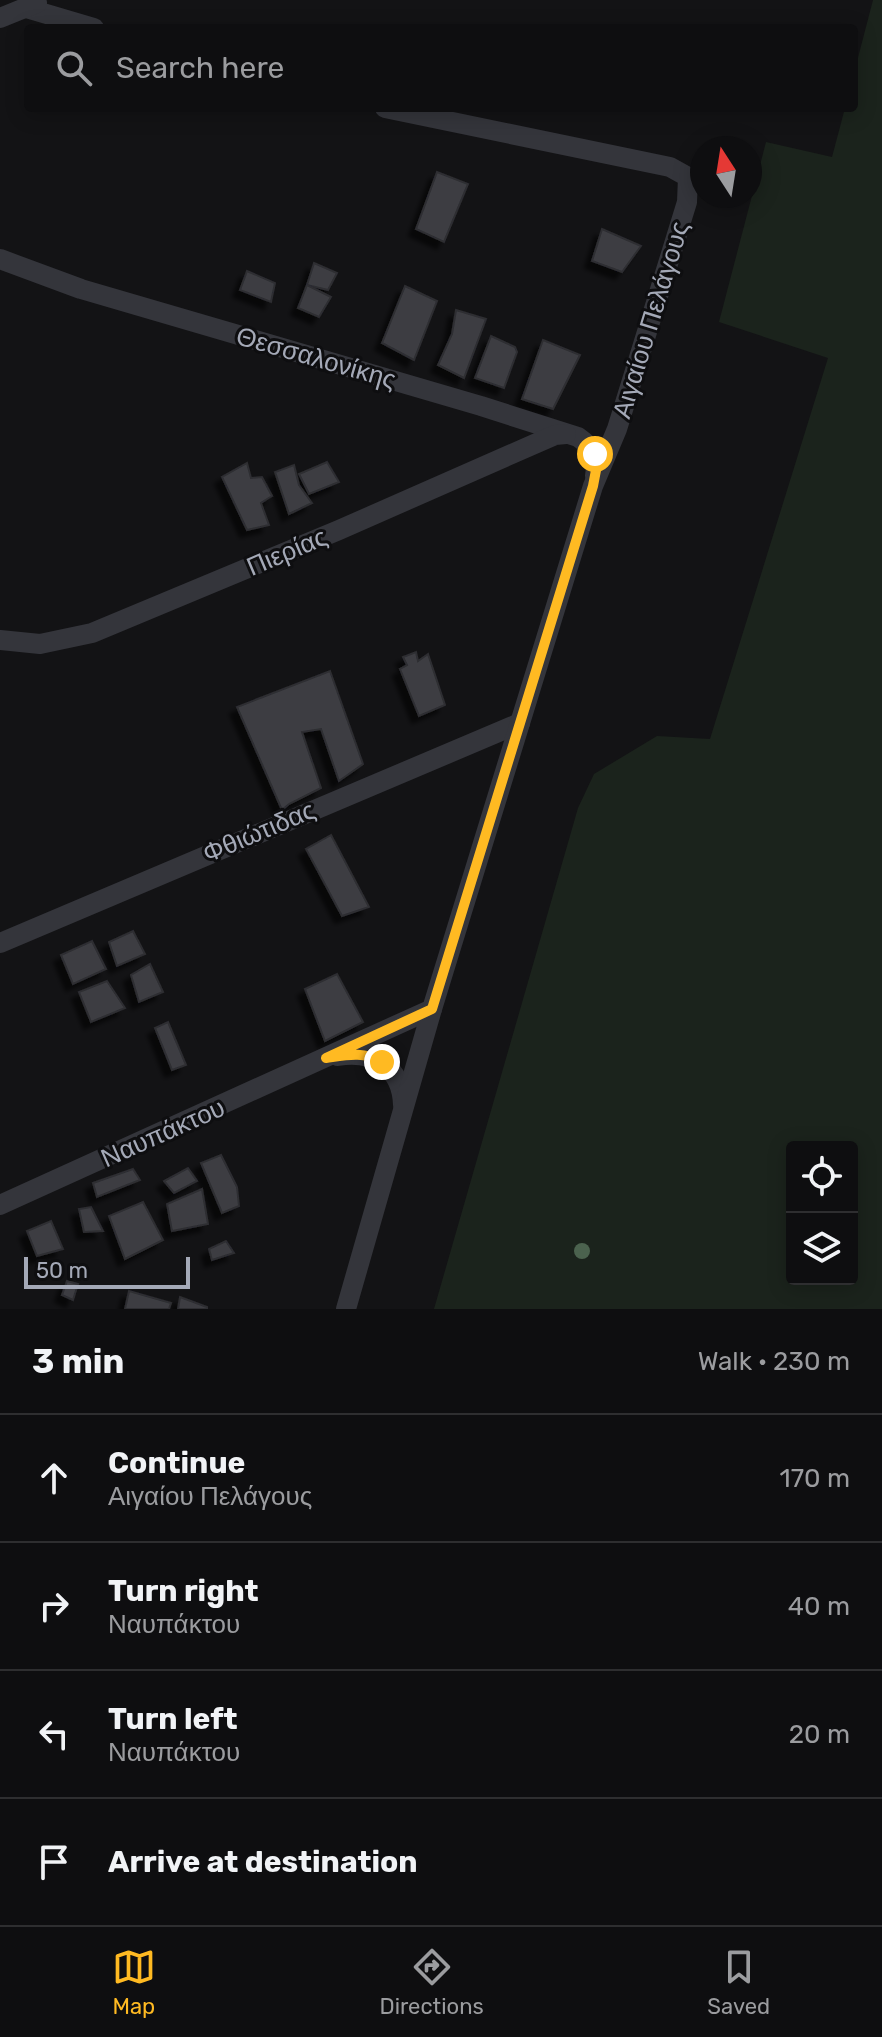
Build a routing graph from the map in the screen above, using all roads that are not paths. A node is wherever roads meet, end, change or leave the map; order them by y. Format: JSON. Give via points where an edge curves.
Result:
{"nodes":[{"id":1,"x":35,"y":4,"type":"edge"},
{"id":2,"x":0,"y":18,"type":"edge"},
{"id":3,"x":84,"y":24,"type":"edge"},
{"id":4,"x":404,"y":112,"type":"edge"},
{"id":5,"x":0,"y":259,"type":"edge"},
{"id":6,"x":567,"y":434,"type":"junction"},
{"id":7,"x":593,"y":486,"type":"junction"},
{"id":8,"x":0,"y":640,"type":"edge"},
{"id":9,"x":520,"y":723,"type":"junction"},
{"id":10,"x":0,"y":943,"type":"edge"},
{"id":11,"x":432,"y":1009,"type":"junction"},
{"id":12,"x":326,"y":1058,"type":"junction"},
{"id":13,"x":400,"y":1119,"type":"junction"},
{"id":14,"x":0,"y":1205,"type":"edge"},
{"id":15,"x":346,"y":1309,"type":"edge"}],
"edges":[{"from":1,"to":2,"type":"street"},
{"from":1,"to":3,"type":"street"},
{"from":4,"to":7,"type":"street","name":"Αιγαίου Πελάγους","via":[[670,167],[688,177],[687,202],[617,429]]},
{"from":5,"to":6,"type":"street","name":"Θεσσαλονίκης","via":[[81,289]]},
{"from":6,"to":7,"type":"street","name":"Θεσσαλονίκης","via":[[588,444],[595,454]]},
{"from":6,"to":8,"type":"street","name":"Πιερίας","via":[[92,633],[40,644]]},
{"from":7,"to":9,"type":"street","name":"Αιγαίου Πελάγους"},
{"from":9,"to":10,"type":"street","name":"Φθιώτιδας"},
{"from":9,"to":11,"type":"street","name":"Αιγαίου Πελάγους"},
{"from":11,"to":12,"type":"street","name":"Ναυπάκτου"},
{"from":11,"to":13,"type":"street","name":"Αιγαίου Πελάγους"},
{"from":12,"to":13,"type":"street","name":"Ναυπάκτου","via":[[363,1055],[388,1067],[402,1091]]},
{"from":12,"to":14,"type":"street","name":"Ναυπάκτου"},
{"from":13,"to":15,"type":"street","name":"Αιγαίου Πελάγους"}]}
